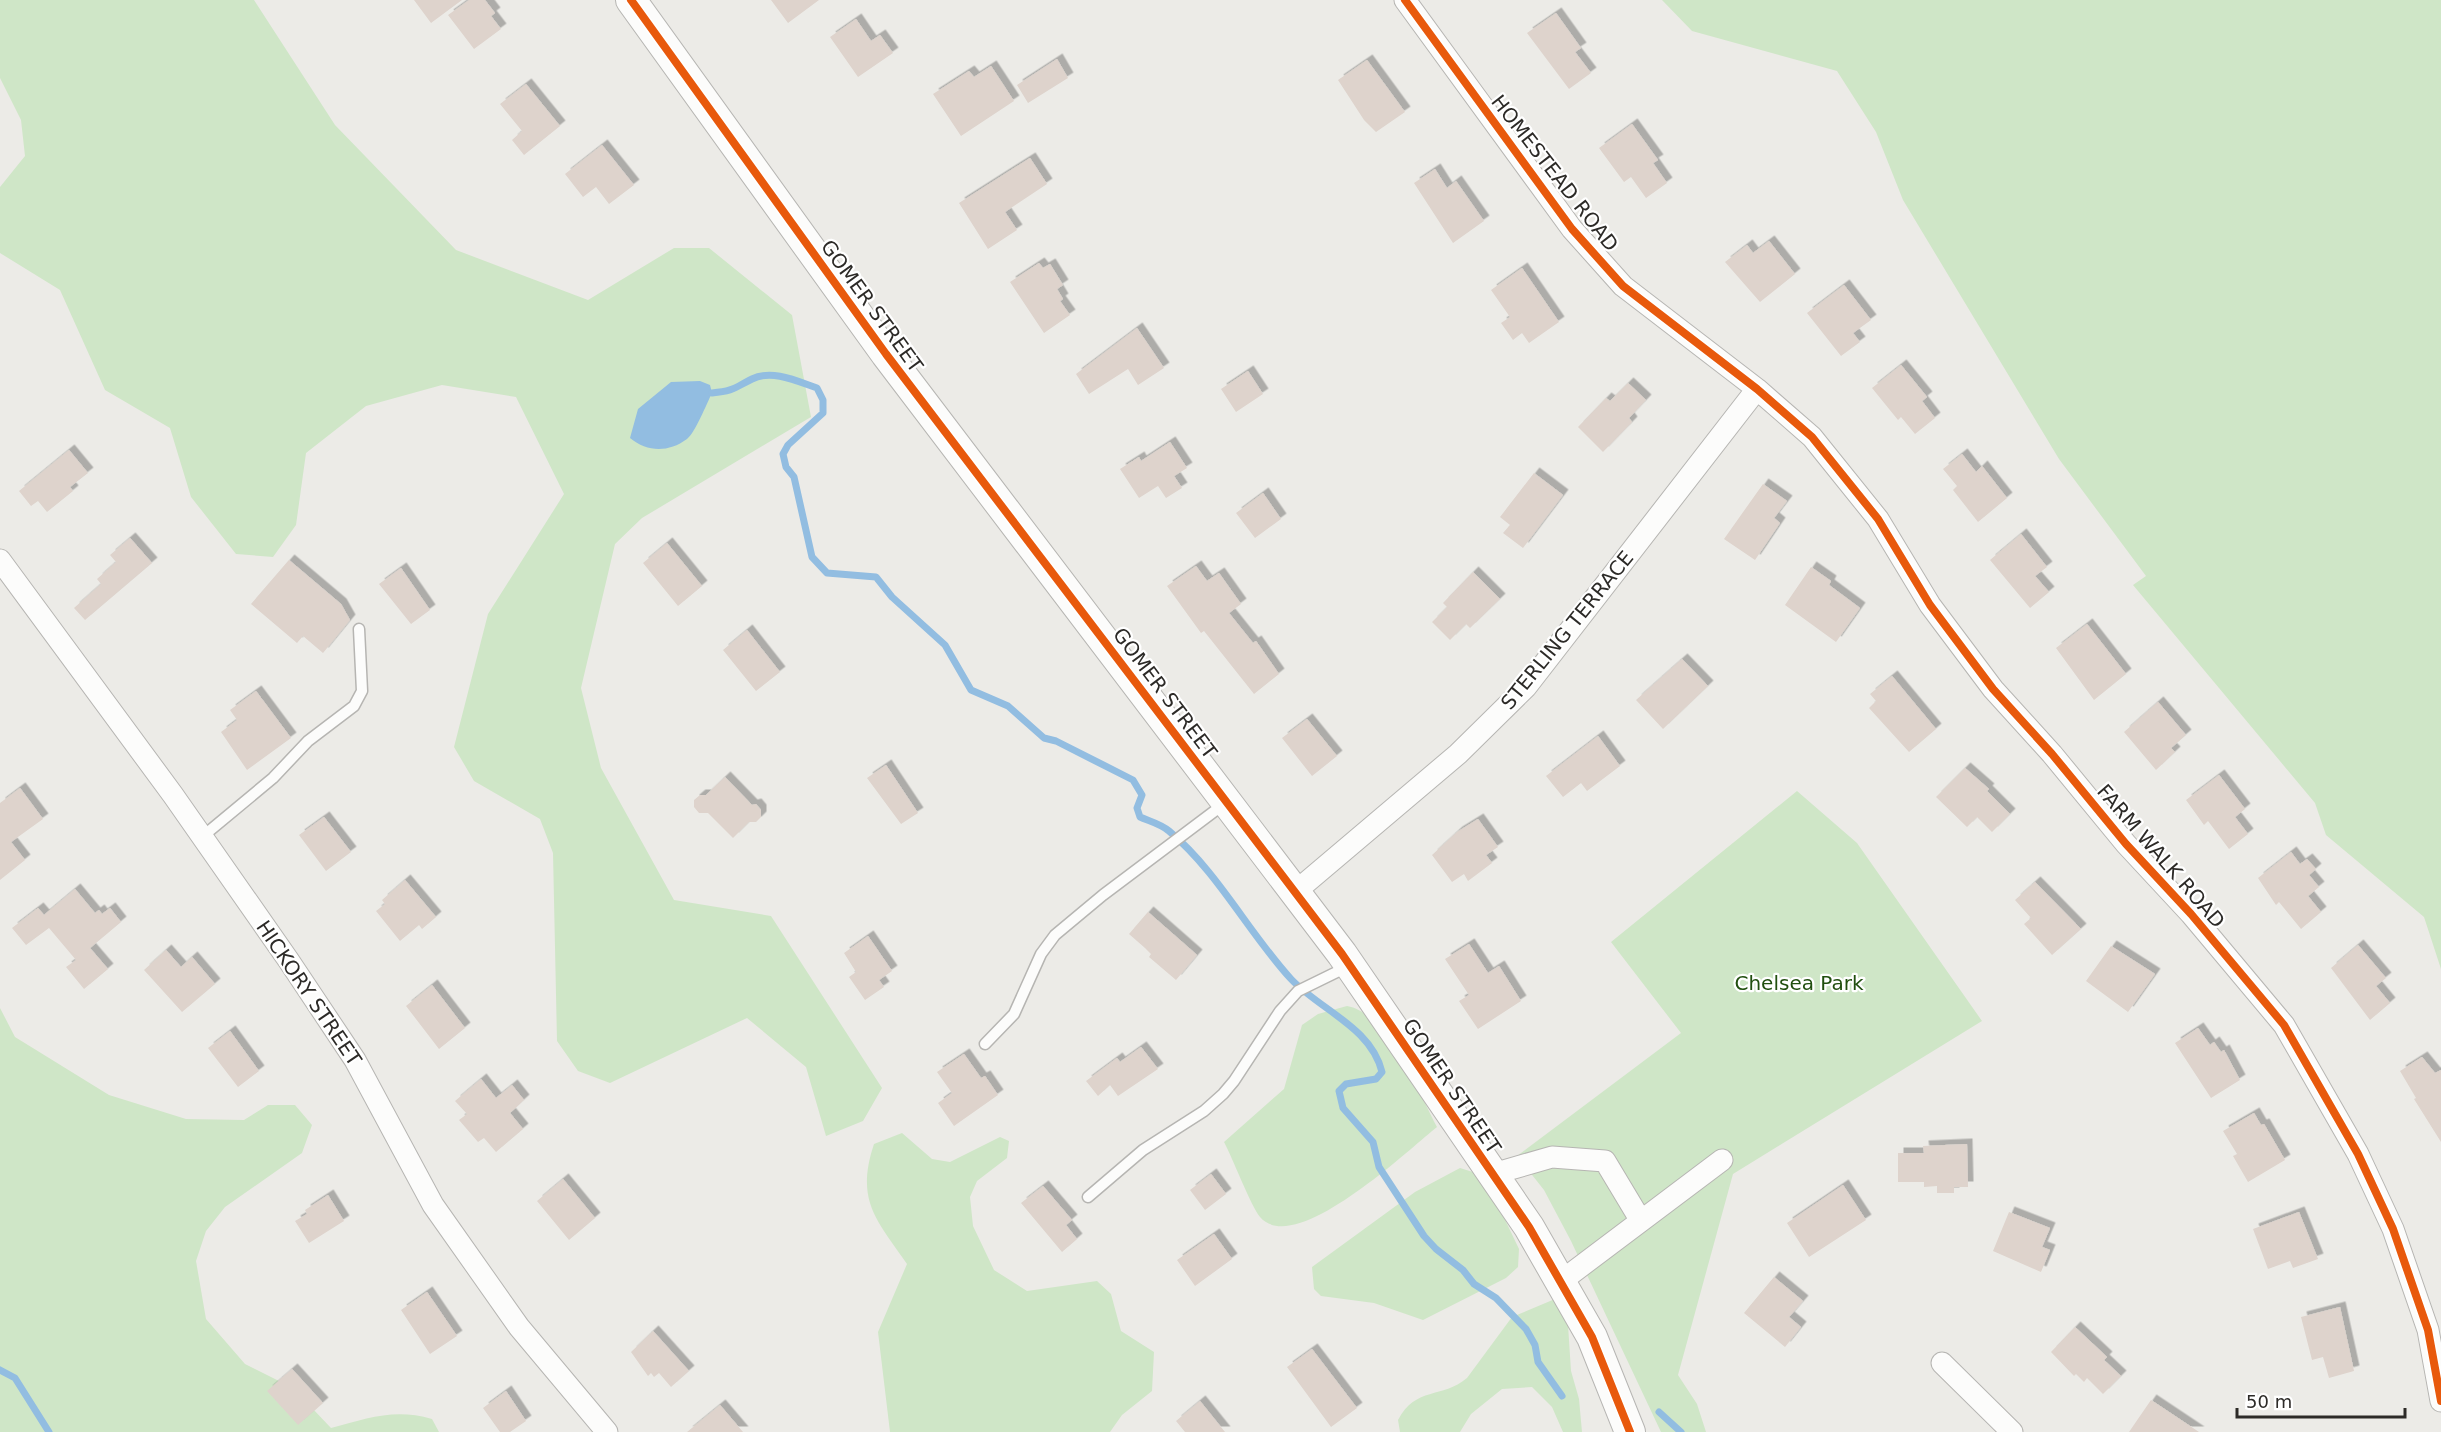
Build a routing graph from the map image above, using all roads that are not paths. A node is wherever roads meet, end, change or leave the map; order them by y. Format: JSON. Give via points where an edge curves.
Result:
{"nodes":[{"id":1,"x":631,"y":0,"type":"edge"},
{"id":2,"x":1405,"y":0,"type":"edge"},
{"id":3,"x":1757,"y":389,"type":"junction"},
{"id":4,"x":0,"y":560,"type":"edge"},
{"id":5,"x":359,"y":629,"type":"dead end"},
{"id":6,"x":1227,"y":802,"type":"junction"},
{"id":7,"x":202,"y":837,"type":"junction"},
{"id":8,"x":1295,"y":892,"type":"junction"},
{"id":9,"x":1350,"y":966,"type":"junction"},
{"id":10,"x":985,"y":1044,"type":"dead end"},
{"id":11,"x":1722,"y":1160,"type":"dead end"},
{"id":12,"x":1493,"y":1174,"type":"junction"},
{"id":13,"x":1088,"y":1197,"type":"dead end"},
{"id":14,"x":1641,"y":1221,"type":"junction"},
{"id":15,"x":1560,"y":1282,"type":"junction"},
{"id":16,"x":1942,"y":1363,"type":"dead end"},
{"id":17,"x":2441,"y":1401,"type":"edge"},
{"id":18,"x":607,"y":1432,"type":"edge"},
{"id":19,"x":1630,"y":1432,"type":"edge"},
{"id":20,"x":2012,"y":1432,"type":"edge"}],
"edges":[{"from":1,"to":6,"type":"street","name":"GOMER STREET","via":[[886,354]]},
{"from":2,"to":3,"type":"street","name":"HOMESTEAD ROAD","via":[[1572,229],[1623,286]]},
{"from":3,"to":8,"type":"street","name":"STERLING TERRACE","via":[[1526,687],[1458,754]]},
{"from":3,"to":17,"type":"street","name":"FARM WALK ROAD","via":[[1812,437],[1878,519],[1930,605],[1993,689],[2284,1025],[2358,1154],[2393,1229],[2428,1330]]},
{"from":4,"to":7,"type":"street","name":"HICKORY STREET"},
{"from":5,"to":7,"type":"lane","via":[[362,691],[354,705]]},
{"from":6,"to":8,"type":"street","name":"GOMER STREET"},
{"from":6,"to":10,"type":"lane","via":[[1055,935],[1041,954],[1014,1014]]},
{"from":7,"to":18,"type":"street","name":"HICKORY STREET","via":[[355,1060],[433,1205],[519,1327]]},
{"from":8,"to":9,"type":"street","name":"GOMER STREET"},
{"from":9,"to":12,"type":"street","name":"GOMER STREET"},
{"from":9,"to":13,"type":"lane","via":[[1298,991],[1222,1094],[1204,1111],[1143,1150]]},
{"from":11,"to":14,"type":"street"},
{"from":12,"to":14,"type":"street","via":[[1552,1157],[1605,1161]]},
{"from":12,"to":15,"type":"street","name":"GOMER STREET"},
{"from":14,"to":15,"type":"street"},
{"from":15,"to":19,"type":"street","name":"GOMER STREET","via":[[1592,1337]]},
{"from":16,"to":20,"type":"street"}]}
